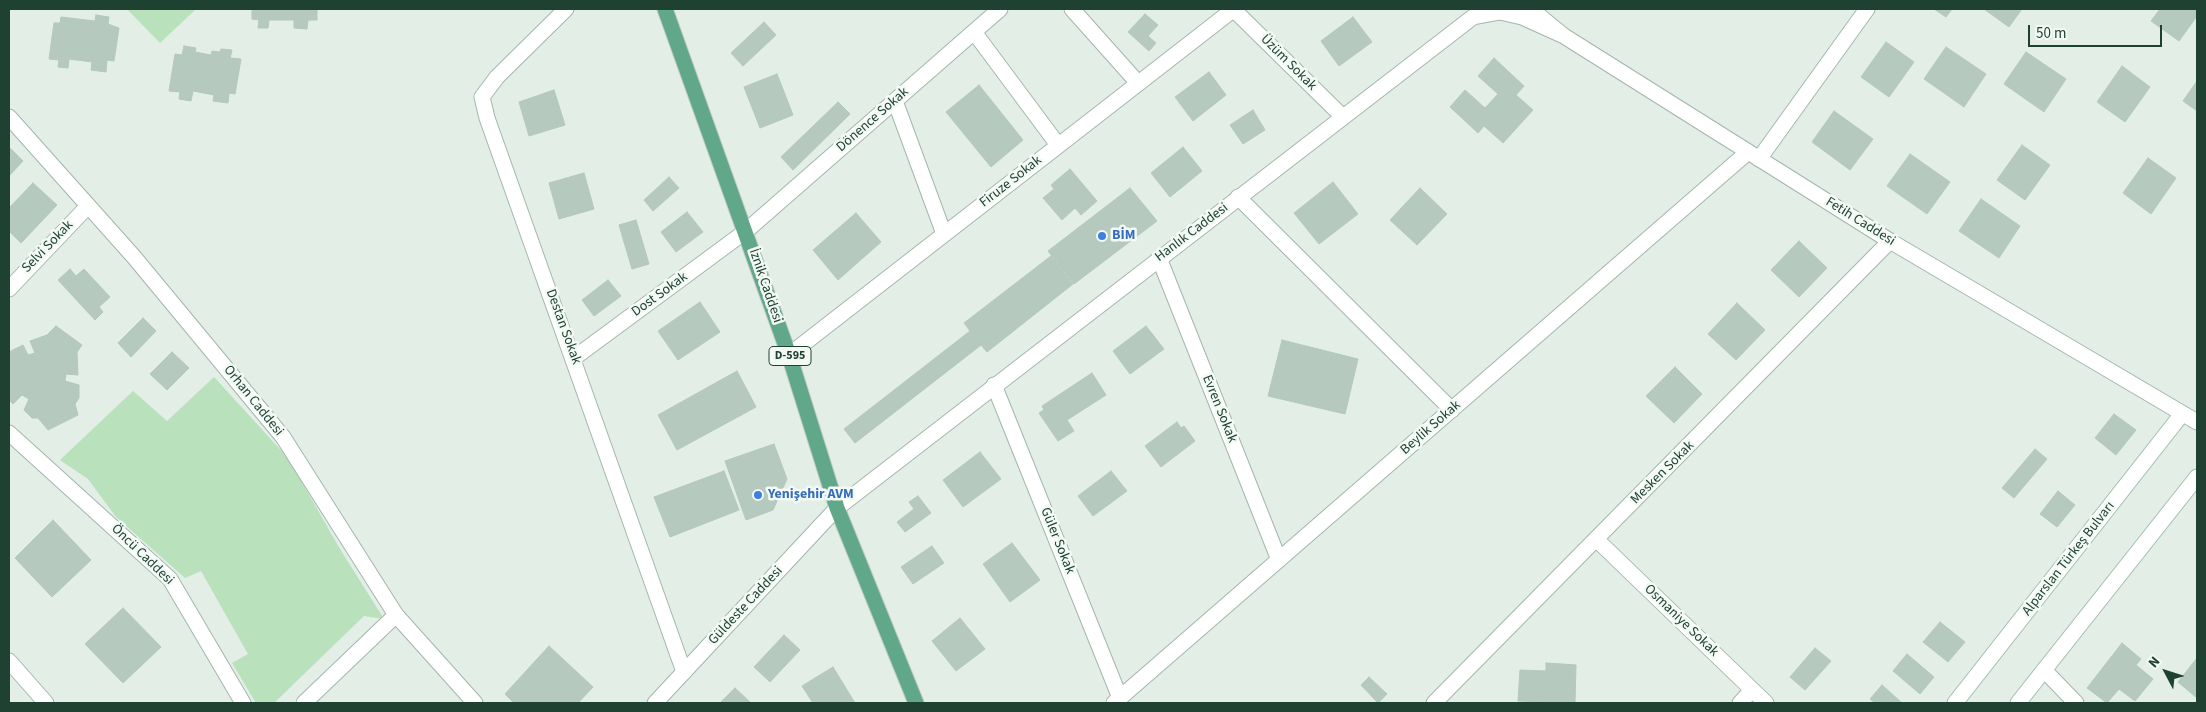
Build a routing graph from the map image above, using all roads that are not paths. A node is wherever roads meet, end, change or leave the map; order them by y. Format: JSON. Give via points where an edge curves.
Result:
{"nodes":[{"id":1,"x":566,"y":9,"type":"edge"},
{"id":2,"x":665,"y":9,"type":"edge"},
{"id":3,"x":1000,"y":9,"type":"edge"},
{"id":4,"x":1072,"y":9,"type":"edge"},
{"id":5,"x":1233,"y":9,"type":"edge"},
{"id":6,"x":1532,"y":9,"type":"edge"},
{"id":7,"x":1867,"y":9,"type":"edge"},
{"id":8,"x":1478,"y":13,"type":"edge"},
{"id":9,"x":974,"y":32,"type":"junction"},
{"id":10,"x":1564,"y":36,"type":"junction"},
{"id":11,"x":1138,"y":83,"type":"junction"},
{"id":12,"x":895,"y":102,"type":"junction"},
{"id":13,"x":9,"y":116,"type":"edge"},
{"id":14,"x":1343,"y":117,"type":"junction"},
{"id":15,"x":1058,"y":145,"type":"junction"},
{"id":16,"x":1754,"y":155,"type":"junction"},
{"id":17,"x":1238,"y":197,"type":"junction"},
{"id":18,"x":88,"y":206,"type":"junction"},
{"id":19,"x":746,"y":231,"type":"junction"},
{"id":20,"x":944,"y":234,"type":"junction"},
{"id":21,"x":1890,"y":241,"type":"junction"},
{"id":22,"x":1159,"y":258,"type":"junction"},
{"id":23,"x":10,"y":285,"type":"edge"},
{"id":24,"x":789,"y":355,"type":"junction"},
{"id":25,"x":574,"y":358,"type":"junction"},
{"id":26,"x":994,"y":385,"type":"junction"},
{"id":27,"x":1452,"y":410,"type":"junction"},
{"id":28,"x":2182,"y":414,"type":"junction"},
{"id":29,"x":2197,"y":422,"type":"edge"},
{"id":30,"x":9,"y":433,"type":"edge"},
{"id":31,"x":2197,"y":478,"type":"edge"},
{"id":32,"x":836,"y":508,"type":"junction"},
{"id":33,"x":1597,"y":540,"type":"junction"},
{"id":34,"x":1279,"y":560,"type":"junction"},
{"id":35,"x":396,"y":615,"type":"junction"},
{"id":36,"x":9,"y":661,"type":"edge"},
{"id":37,"x":2044,"y":670,"type":"junction"},
{"id":38,"x":684,"y":672,"type":"junction"},
{"id":39,"x":1752,"y":690,"type":"junction"},
{"id":40,"x":1117,"y":700,"type":"edge"},
{"id":41,"x":657,"y":702,"type":"edge"},
{"id":42,"x":46,"y":703,"type":"edge"},
{"id":43,"x":243,"y":703,"type":"edge"},
{"id":44,"x":304,"y":703,"type":"edge"},
{"id":45,"x":475,"y":703,"type":"edge"},
{"id":46,"x":916,"y":703,"type":"edge"},
{"id":47,"x":1434,"y":703,"type":"edge"},
{"id":48,"x":1740,"y":703,"type":"edge"},
{"id":49,"x":1766,"y":703,"type":"edge"},
{"id":50,"x":1955,"y":703,"type":"edge"},
{"id":51,"x":2018,"y":703,"type":"edge"},
{"id":52,"x":2076,"y":703,"type":"edge"}],
"edges":[{"from":1,"to":25,"type":"street","name":"Destan Sokak","via":[[497,77],[482,97]]},
{"from":2,"to":19,"type":"main road","name":"İznik Caddesi","number":"D-595"},
{"from":3,"to":9,"type":"street","name":"Dönence Sokak"},
{"from":4,"to":11,"type":"street"},
{"from":5,"to":11,"type":"street","name":"Firuze Sokak"},
{"from":5,"to":14,"type":"street","name":"Üzüm Sokak"},
{"from":6,"to":10,"type":"street","name":"Fetih Caddesi"},
{"from":7,"to":16,"type":"street","name":"Beylik Sokak"},
{"from":8,"to":10,"type":"street","name":"Hanlık Caddesi","via":[[1500,12],[1522,17]]},
{"from":8,"to":14,"type":"street","name":"Hanlık Caddesi"},
{"from":9,"to":12,"type":"street","name":"Dönence Sokak"},
{"from":9,"to":15,"type":"street"},
{"from":10,"to":16,"type":"street","name":"Fetih Caddesi"},
{"from":11,"to":15,"type":"street","name":"Firuze Sokak"},
{"from":12,"to":19,"type":"street","name":"Dönence Sokak"},
{"from":12,"to":20,"type":"street"},
{"from":13,"to":18,"type":"street","name":"Orhan Caddesi"},
{"from":14,"to":17,"type":"street","name":"Hanlık Caddesi"},
{"from":15,"to":20,"type":"street","name":"Firuze Sokak"},
{"from":16,"to":21,"type":"street","name":"Fetih Caddesi"},
{"from":16,"to":27,"type":"street","name":"Beylik Sokak"},
{"from":17,"to":22,"type":"street","name":"Hanlık Caddesi"},
{"from":17,"to":27,"type":"street"},
{"from":18,"to":23,"type":"street","name":"Selvi Sokak"},
{"from":18,"to":35,"type":"street","name":"Orhan Caddesi","via":[[283,437]]},
{"from":19,"to":24,"type":"main road","name":"İznik Caddesi","number":"D-595"},
{"from":19,"to":25,"type":"street","name":"Dost Sokak"},
{"from":20,"to":24,"type":"street","name":"Firuze Sokak"},
{"from":21,"to":28,"type":"street","name":"Fetih Caddesi"},
{"from":21,"to":33,"type":"street","name":"Mesken Sokak"},
{"from":22,"to":26,"type":"street","name":"Hanlık Caddesi"},
{"from":22,"to":34,"type":"street","name":"Evren Sokak"},
{"from":24,"to":32,"type":"main road","name":"İznik Caddesi","number":"D-595"},
{"from":25,"to":38,"type":"street","name":"Destan Sokak"},
{"from":26,"to":32,"type":"street","name":"Hanlık Caddesi"},
{"from":26,"to":40,"type":"street","name":"Güler Sokak"},
{"from":27,"to":34,"type":"street","name":"Beylik Sokak"},
{"from":28,"to":29,"type":"street","name":"Fetih Caddesi"},
{"from":28,"to":50,"type":"street","name":"Alparslan Türkeş Bulvarı"},
{"from":30,"to":43,"type":"street","name":"Öncü Caddesi","via":[[170,579]]},
{"from":31,"to":37,"type":"street"},
{"from":32,"to":38,"type":"street","name":"Güldeste Caddesi"},
{"from":32,"to":46,"type":"main road","name":"İznik Caddesi","number":"D-595"},
{"from":33,"to":39,"type":"street","name":"Osmaniye Sokak"},
{"from":33,"to":47,"type":"street","name":"Mesken Sokak"},
{"from":34,"to":40,"type":"street","name":"Beylik Sokak"},
{"from":35,"to":44,"type":"street"},
{"from":35,"to":45,"type":"street","name":"Orhan Caddesi"},
{"from":36,"to":42,"type":"street"},
{"from":37,"to":51,"type":"street"},
{"from":37,"to":52,"type":"street"},
{"from":38,"to":41,"type":"street","name":"Güldeste Caddesi"},
{"from":39,"to":48,"type":"street"},
{"from":39,"to":49,"type":"street","name":"Osmaniye Sokak"}]}
